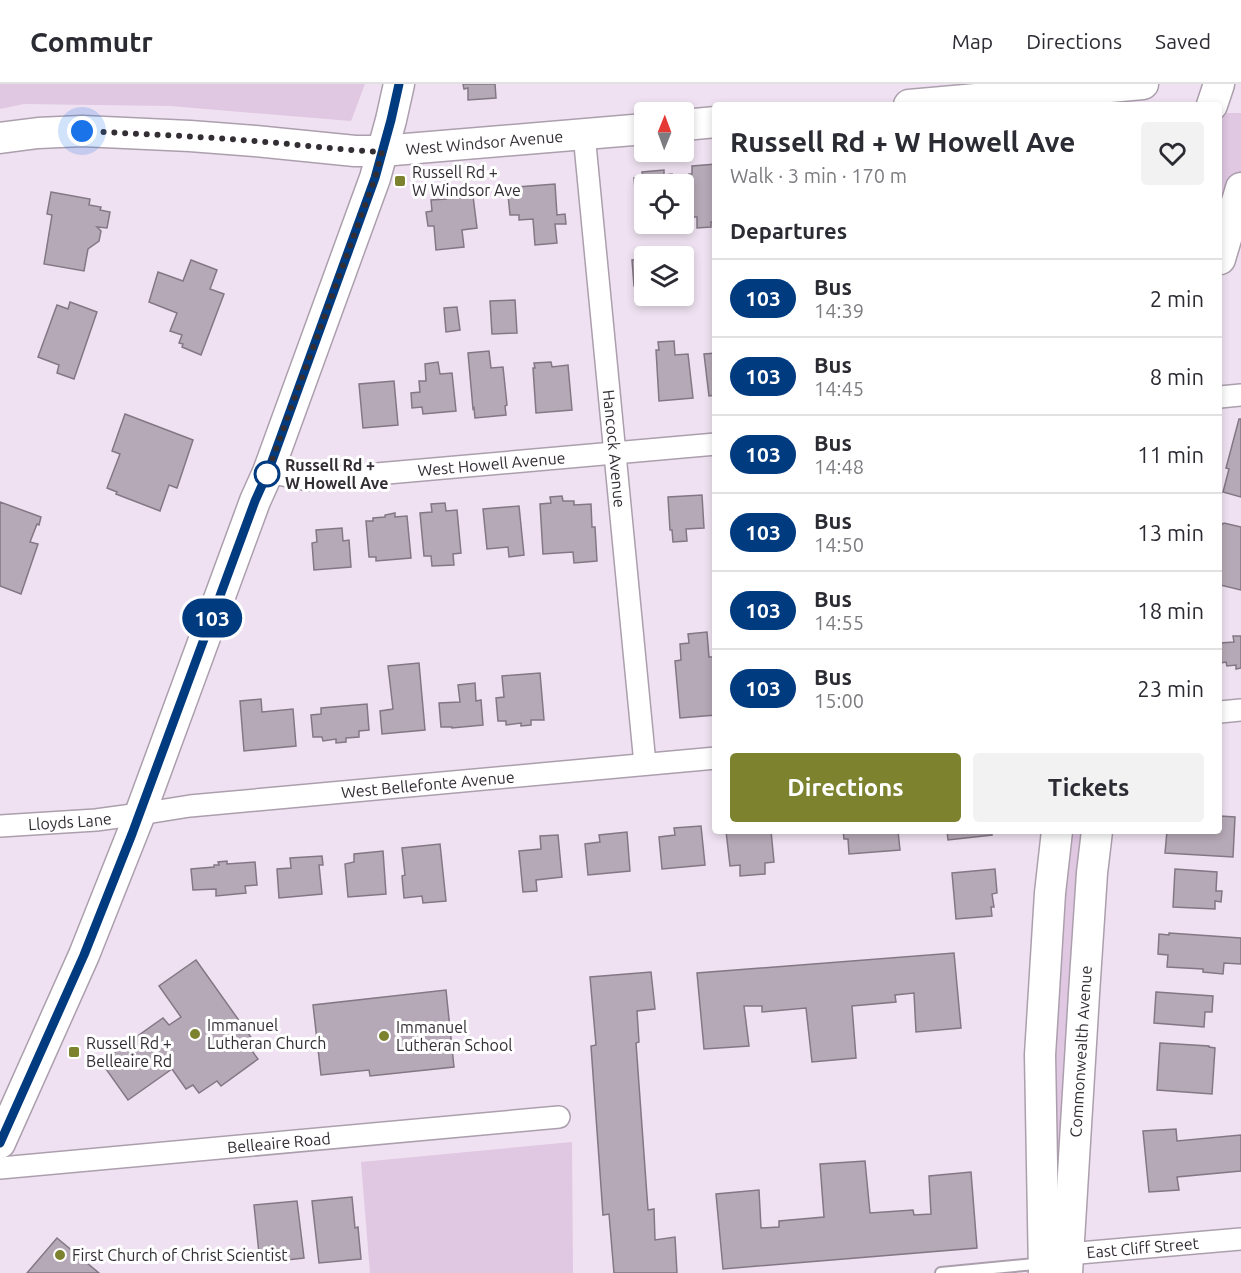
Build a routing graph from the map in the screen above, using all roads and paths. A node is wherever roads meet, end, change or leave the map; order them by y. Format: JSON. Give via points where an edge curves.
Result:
{"nodes":[{"id":1,"x":399,"y":84,"type":"edge"},
{"id":2,"x":1143,"y":84,"type":"edge"},
{"id":3,"x":1219,"y":84,"type":"edge"},
{"id":4,"x":942,"y":102,"type":"edge"},
{"id":5,"x":1213,"y":102,"type":"edge"},
{"id":6,"x":712,"y":122,"type":"edge"},
{"id":7,"x":694,"y":124,"type":"edge"},
{"id":8,"x":634,"y":130,"type":"edge"},
{"id":9,"x":584,"y":134,"type":"junction"},
{"id":10,"x":0,"y":138,"type":"edge"},
{"id":11,"x":382,"y":152,"type":"junction"},
{"id":12,"x":1241,"y":188,"type":"edge"},
{"id":13,"x":1222,"y":252,"type":"edge"},
{"id":14,"x":1241,"y":395,"type":"edge"},
{"id":15,"x":1222,"y":397,"type":"edge"},
{"id":16,"x":712,"y":444,"type":"edge"},
{"id":17,"x":615,"y":453,"type":"junction"},
{"id":18,"x":268,"y":472,"type":"junction"},
{"id":19,"x":1241,"y":710,"type":"edge"},
{"id":20,"x":1222,"y":712,"type":"edge"},
{"id":21,"x":712,"y":758,"type":"edge"},
{"id":22,"x":645,"y":764,"type":"junction"},
{"id":23,"x":140,"y":814,"type":"junction"},
{"id":24,"x":0,"y":826,"type":"edge"},
{"id":25,"x":1057,"y":834,"type":"edge"},
{"id":26,"x":1097,"y":834,"type":"edge"},
{"id":27,"x":559,"y":1117,"type":"dead end"},
{"id":28,"x":0,"y":1143,"type":"edge"},
{"id":29,"x":0,"y":1168,"type":"edge"},
{"id":30,"x":1241,"y":1239,"type":"edge"},
{"id":31,"x":1056,"y":1264,"type":"edge"},
{"id":32,"x":940,"y":1273,"type":"edge"}],
"edges":[{"from":1,"to":11,"type":"street"},
{"from":2,"to":4,"type":"street"},
{"from":3,"to":5,"type":"street"},
{"from":6,"to":7,"type":"street"},
{"from":8,"to":9,"type":"street","name":"West Windsor Avenue"},
{"from":9,"to":11,"type":"street","name":"West Windsor Avenue"},
{"from":9,"to":17,"type":"street","name":"Hancock Avenue"},
{"from":10,"to":11,"type":"street","name":"West Windsor Avenue","via":[[82,131]]},
{"from":11,"to":18,"type":"street"},
{"from":12,"to":13,"type":"street"},
{"from":14,"to":15,"type":"street"},
{"from":16,"to":17,"type":"street","name":"West Howell Avenue"},
{"from":17,"to":18,"type":"street","name":"West Howell Avenue","via":[[308,480]]},
{"from":17,"to":22,"type":"street","name":"Hancock Avenue"},
{"from":18,"to":23,"type":"street"},
{"from":19,"to":20,"type":"street"},
{"from":21,"to":22,"type":"street","name":"West Bellefonte Avenue"},
{"from":22,"to":23,"type":"street","name":"West Bellefonte Avenue","via":[[190,806]]},
{"from":23,"to":24,"type":"street","name":"Lloyds Lane"},
{"from":23,"to":28,"type":"street","via":[[84,955]]},
{"from":25,"to":31,"type":"street","via":[[1040,1055]]},
{"from":26,"to":31,"type":"street","name":"Commonwealth Avenue"},
{"from":27,"to":29,"type":"street","name":"Belleaire Road"},
{"from":30,"to":31,"type":"street","name":"East Cliff Street"},
{"from":31,"to":32,"type":"lane"}]}
